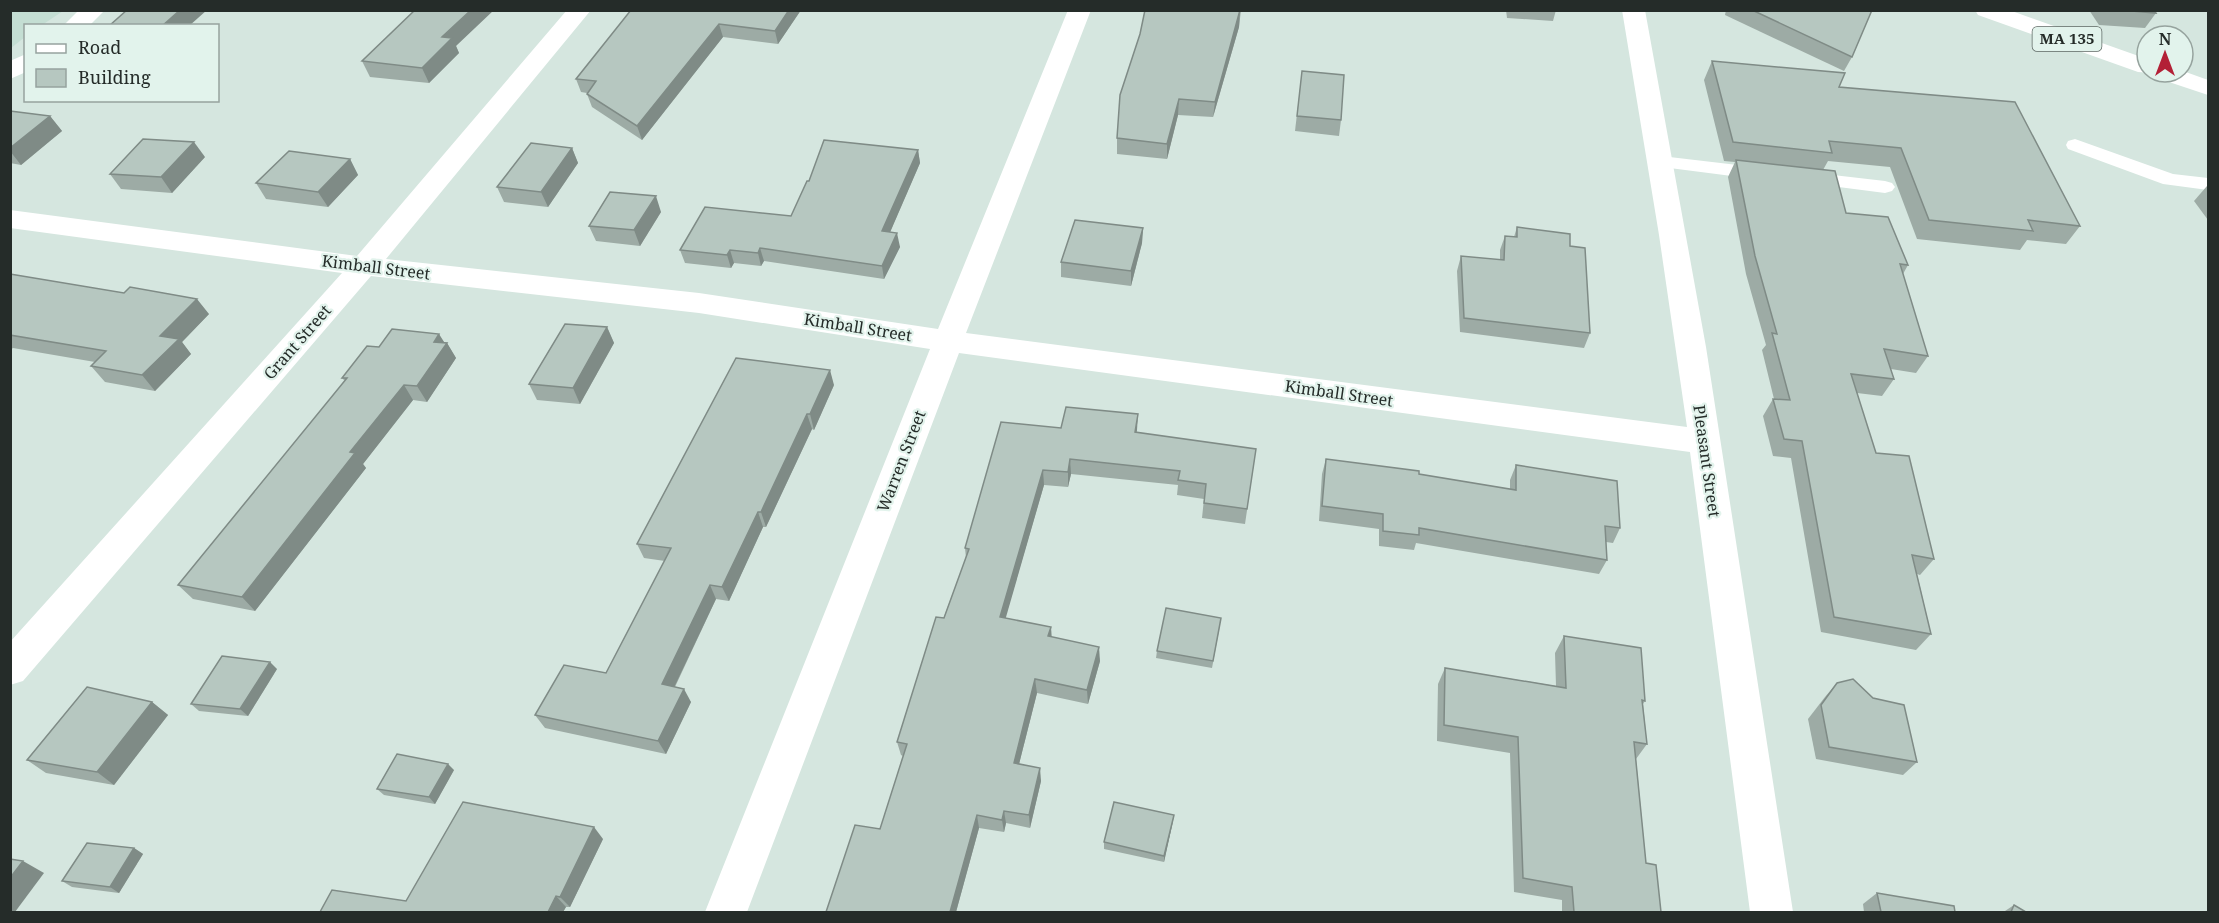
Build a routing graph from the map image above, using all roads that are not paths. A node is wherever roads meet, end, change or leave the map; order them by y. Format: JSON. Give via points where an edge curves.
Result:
{"nodes":[{"id":1,"x":94,"y":10,"type":"edge"},
{"id":2,"x":579,"y":10,"type":"edge"},
{"id":3,"x":1080,"y":10,"type":"edge"},
{"id":4,"x":1633,"y":10,"type":"edge"},
{"id":5,"x":1986,"y":10,"type":"edge"},
{"id":6,"x":76,"y":24,"type":"edge"},
{"id":7,"x":24,"y":62,"type":"edge"},
{"id":8,"x":2135,"y":63,"type":"edge"},
{"id":9,"x":10,"y":72,"type":"edge"},
{"id":10,"x":2075,"y":145,"type":"dead end"},
{"id":11,"x":1661,"y":162,"type":"junction"},
{"id":12,"x":2208,"y":184,"type":"edge"},
{"id":13,"x":1885,"y":187,"type":"dead end"},
{"id":14,"x":10,"y":219,"type":"edge"},
{"id":15,"x":364,"y":266,"type":"junction"},
{"id":16,"x":948,"y":340,"type":"junction"},
{"id":17,"x":1705,"y":442,"type":"junction"},
{"id":18,"x":10,"y":669,"type":"edge"},
{"id":19,"x":726,"y":912,"type":"edge"},
{"id":20,"x":1772,"y":912,"type":"edge"}],
"edges":[{"from":1,"to":6,"type":"street"},
{"from":2,"to":15,"type":"street","name":"Grant Street"},
{"from":3,"to":16,"type":"street","name":"Warren Street"},
{"from":4,"to":11,"type":"street","name":"Pleasant Street"},
{"from":5,"to":8,"type":"street","number":"MA 135"},
{"from":7,"to":9,"type":"street"},
{"from":10,"to":12,"type":"lane","via":[[2170,180]]},
{"from":11,"to":13,"type":"lane"},
{"from":11,"to":17,"type":"street","name":"Pleasant Street"},
{"from":14,"to":15,"type":"street","name":"Kimball Street"},
{"from":15,"to":16,"type":"street","name":"Kimball Street","via":[[699,303]]},
{"from":15,"to":18,"type":"street","name":"Grant Street"},
{"from":16,"to":17,"type":"street","name":"Kimball Street"},
{"from":16,"to":19,"type":"street","name":"Warren Street"},
{"from":17,"to":20,"type":"street","name":"Pleasant Street"}]}
